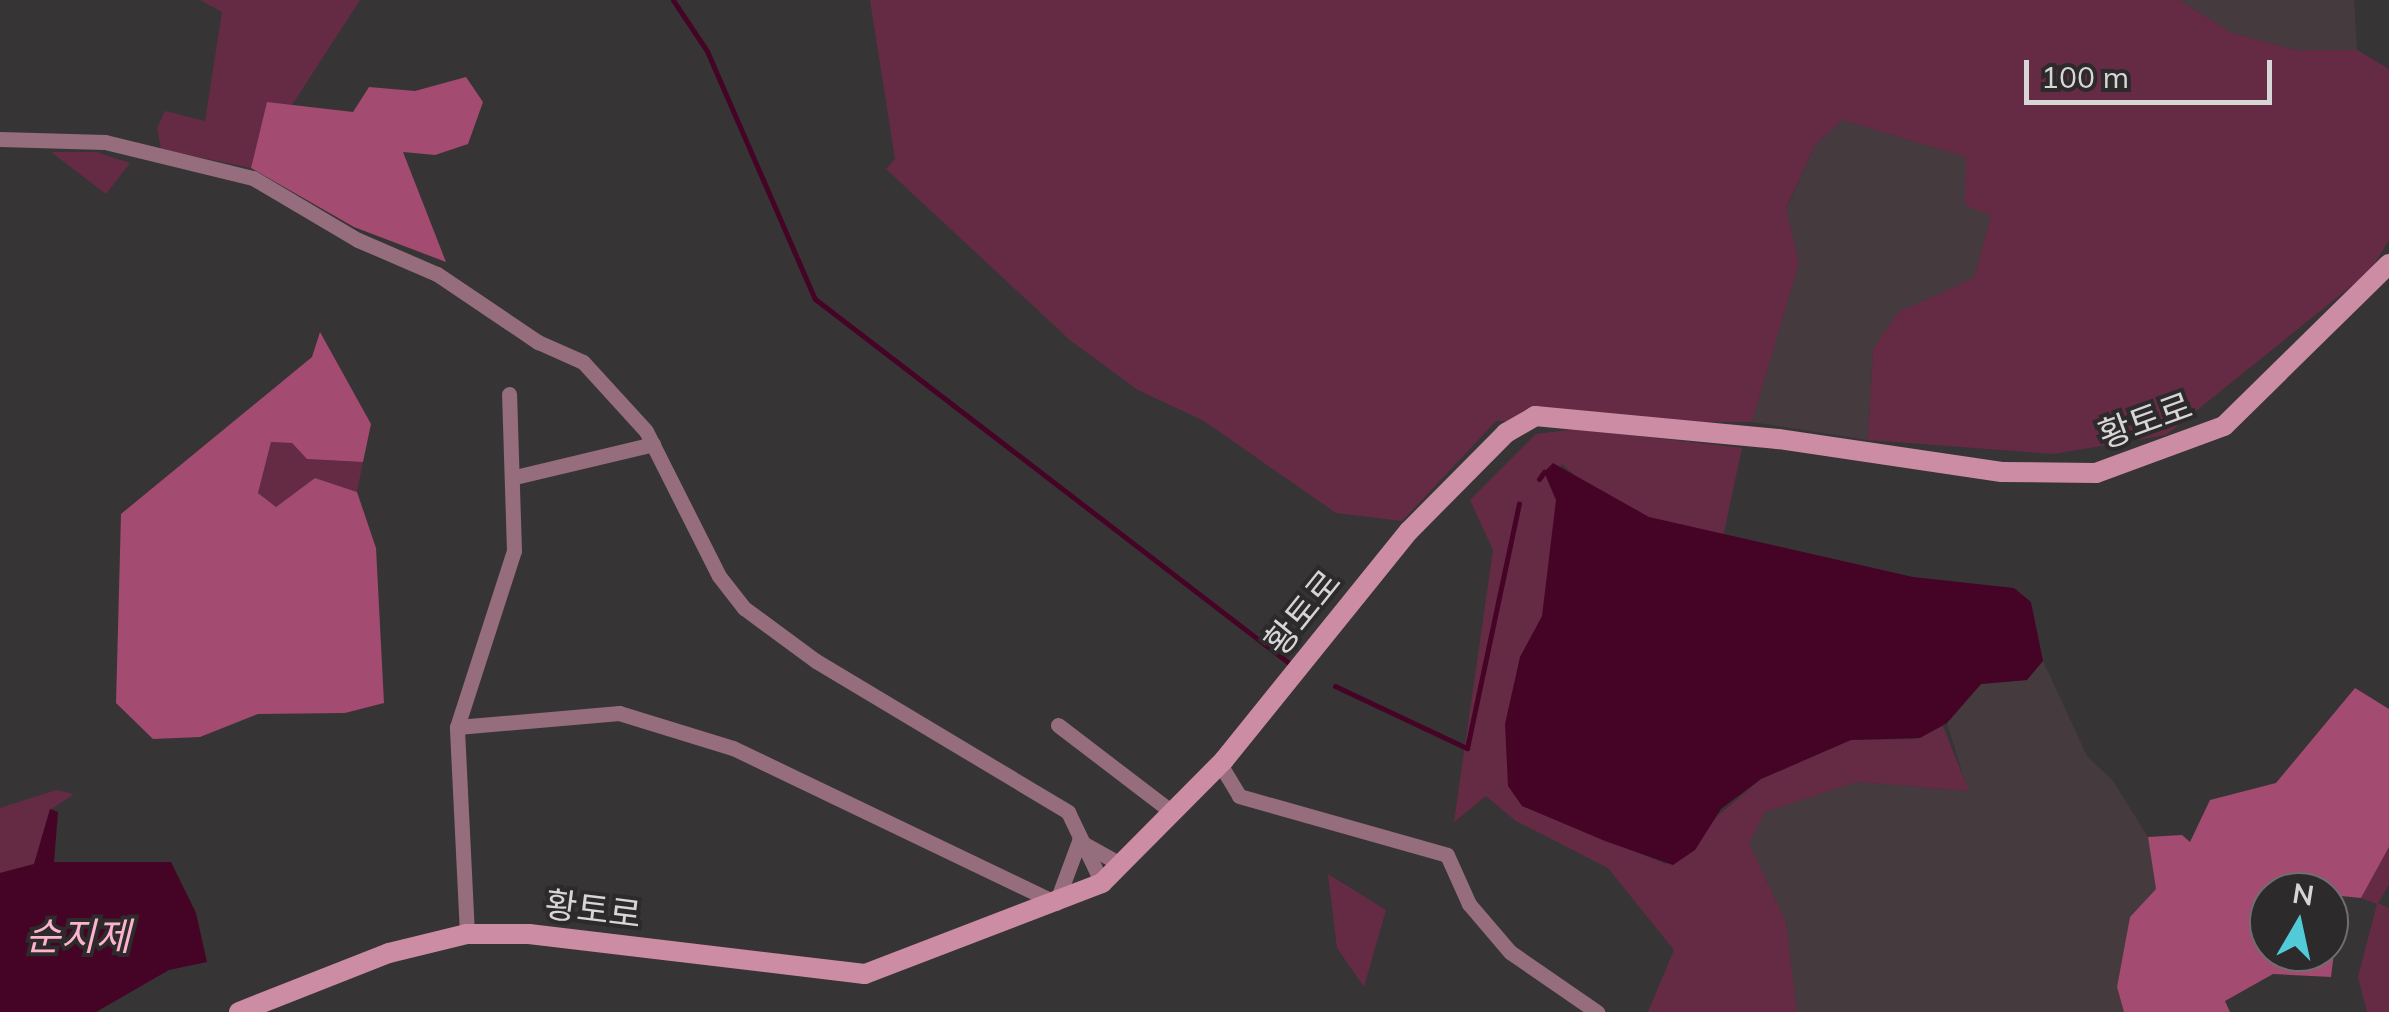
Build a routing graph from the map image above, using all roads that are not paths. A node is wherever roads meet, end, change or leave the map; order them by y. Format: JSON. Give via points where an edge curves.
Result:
{"nodes":[{"id":1,"x":0,"y":139,"type":"edge"},
{"id":2,"x":2389,"y":264,"type":"edge"},
{"id":3,"x":509,"y":394,"type":"dead end"},
{"id":4,"x":653,"y":444,"type":"junction"},
{"id":5,"x":515,"y":478,"type":"junction"},
{"id":6,"x":1058,"y":725,"type":"dead end"},
{"id":7,"x":458,"y":727,"type":"junction"},
{"id":8,"x":1220,"y":764,"type":"junction"},
{"id":9,"x":1172,"y":813,"type":"junction"},
{"id":10,"x":1079,"y":842,"type":"junction"},
{"id":11,"x":1122,"y":865,"type":"junction"},
{"id":12,"x":1102,"y":882,"type":"junction"},
{"id":13,"x":1056,"y":903,"type":"junction"},
{"id":14,"x":467,"y":934,"type":"junction"},
{"id":15,"x":238,"y":1012,"type":"edge"},
{"id":16,"x":1597,"y":1012,"type":"edge"}],
"edges":[{"from":1,"to":4,"type":"street","via":[[105,142],[253,178],[358,240],[437,274],[538,342],[583,362]]},
{"from":2,"to":8,"type":"main road","name":"황토로","via":[[2224,426],[2096,472],[2002,472],[1778,439],[1534,416],[1506,433],[1409,531]]},
{"from":3,"to":5,"type":"street"},
{"from":4,"to":5,"type":"street"},
{"from":4,"to":10,"type":"street","via":[[719,576],[744,608],[816,660],[1068,812]]},
{"from":5,"to":7,"type":"street","via":[[514,550]]},
{"from":6,"to":9,"type":"street"},
{"from":7,"to":13,"type":"street","via":[[618,714],[734,748]]},
{"from":7,"to":14,"type":"street"},
{"from":8,"to":9,"type":"main road","name":"황토로"},
{"from":8,"to":16,"type":"street","via":[[1239,796],[1447,855],[1469,904],[1510,952]]},
{"from":9,"to":11,"type":"main road","name":"황토로"},
{"from":10,"to":11,"type":"street"},
{"from":10,"to":12,"type":"street"},
{"from":10,"to":13,"type":"street"},
{"from":11,"to":12,"type":"main road","name":"황토로"},
{"from":12,"to":13,"type":"main road","name":"황토로"},
{"from":13,"to":14,"type":"main road","name":"황토로","via":[[865,974],[529,934]]},
{"from":14,"to":15,"type":"main road","name":"황토로","via":[[389,953]]}]}
